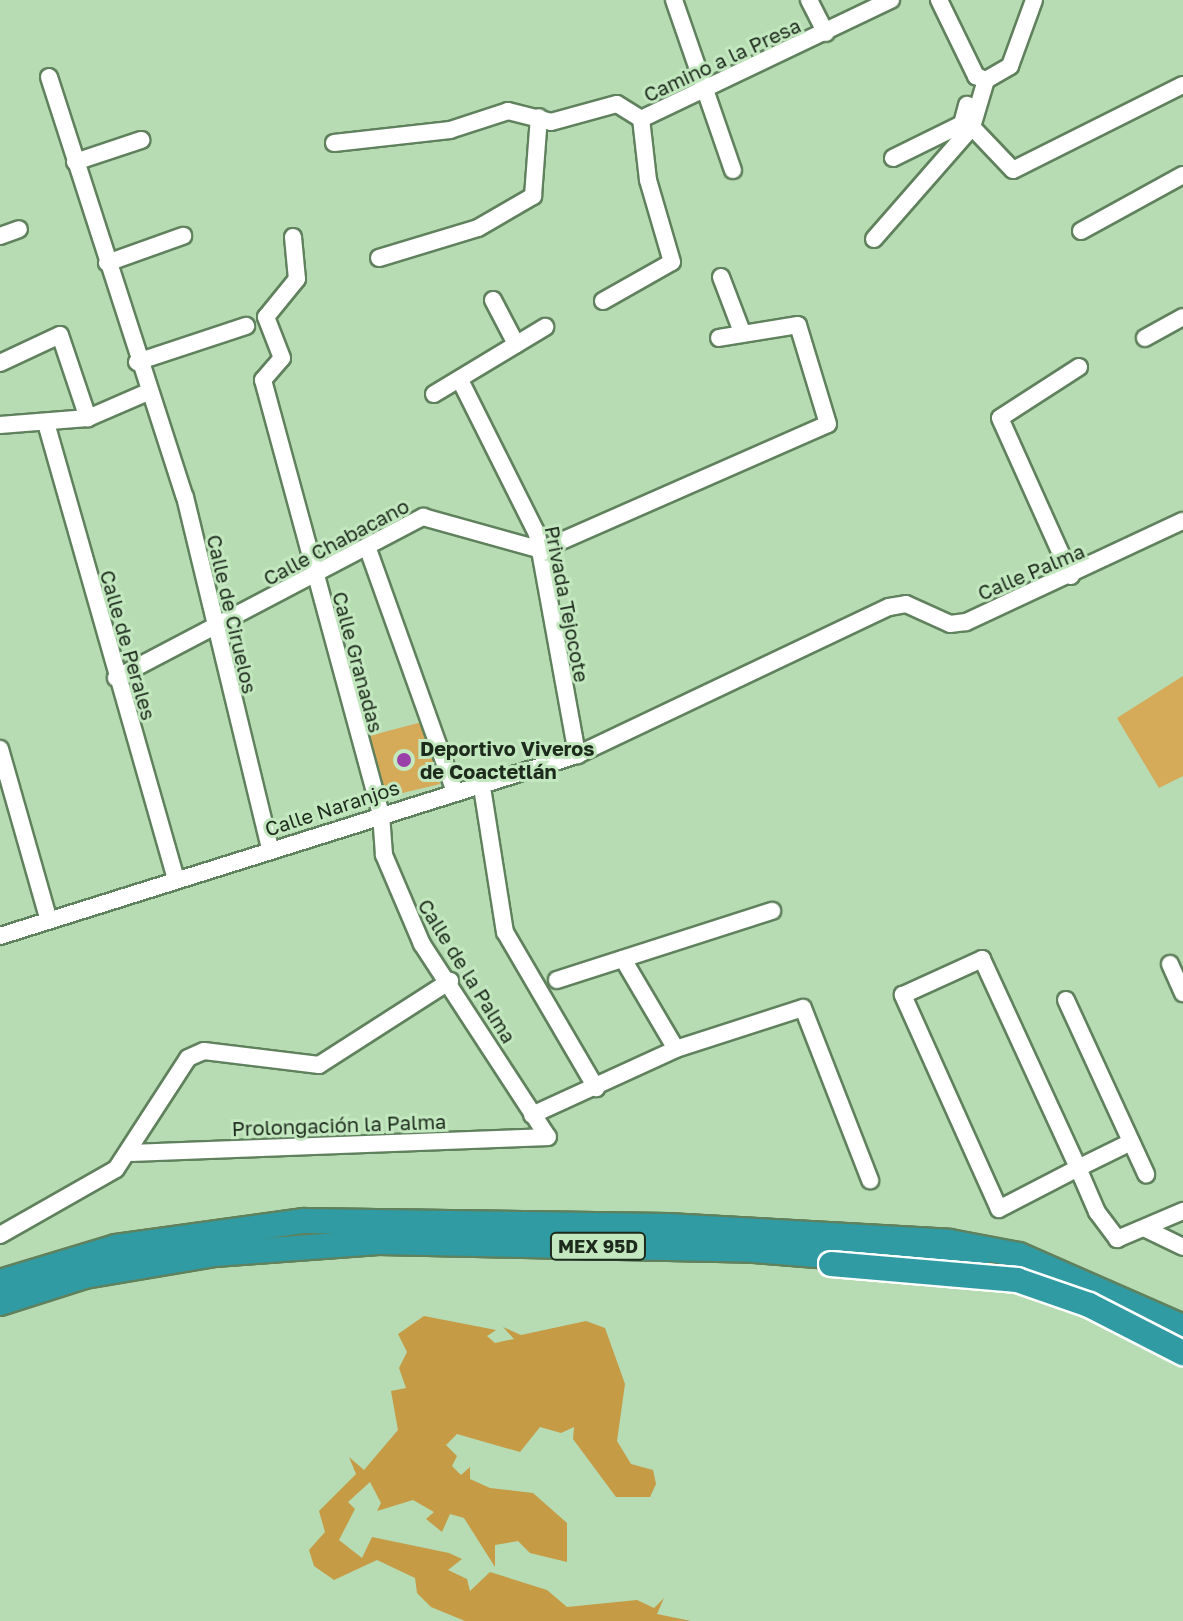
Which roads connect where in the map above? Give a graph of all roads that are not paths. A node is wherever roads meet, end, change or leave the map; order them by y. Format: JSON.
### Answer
{"nodes":[{"id":1,"x":674,"y":0,"type":"edge"},
{"id":2,"x":809,"y":0,"type":"edge"},
{"id":3,"x":891,"y":0,"type":"edge"},
{"id":4,"x":939,"y":0,"type":"edge"},
{"id":5,"x":1034,"y":0,"type":"edge"},
{"id":6,"x":826,"y":33,"type":"junction"},
{"id":7,"x":49,"y":77,"type":"dead end"},
{"id":8,"x":981,"y":78,"type":"junction"},
{"id":9,"x":1183,"y":85,"type":"edge"},
{"id":10,"x":703,"y":94,"type":"junction"},
{"id":11,"x":539,"y":117,"type":"junction"},
{"id":12,"x":641,"y":119,"type":"junction"},
{"id":13,"x":972,"y":127,"type":"junction"},
{"id":14,"x":141,"y":140,"type":"dead end"},
{"id":15,"x":334,"y":143,"type":"dead end"},
{"id":16,"x":893,"y":158,"type":"dead end"},
{"id":17,"x":75,"y":162,"type":"junction"},
{"id":18,"x":733,"y":170,"type":"dead end"},
{"id":19,"x":1183,"y":175,"type":"edge"},
{"id":20,"x":19,"y":229,"type":"dead end"},
{"id":21,"x":1081,"y":231,"type":"dead end"},
{"id":22,"x":0,"y":236,"type":"edge"},
{"id":23,"x":183,"y":236,"type":"dead end"},
{"id":24,"x":293,"y":237,"type":"dead end"},
{"id":25,"x":874,"y":239,"type":"dead end"},
{"id":26,"x":379,"y":258,"type":"dead end"},
{"id":27,"x":107,"y":263,"type":"junction"},
{"id":28,"x":721,"y":277,"type":"dead end"},
{"id":29,"x":493,"y":300,"type":"dead end"},
{"id":30,"x":603,"y":301,"type":"dead end"},
{"id":31,"x":1183,"y":317,"type":"edge"},
{"id":32,"x":246,"y":326,"type":"dead end"},
{"id":33,"x":545,"y":327,"type":"dead end"},
{"id":34,"x":742,"y":332,"type":"junction"},
{"id":35,"x":719,"y":338,"type":"dead end"},
{"id":36,"x":1145,"y":338,"type":"dead end"},
{"id":37,"x":516,"y":344,"type":"junction"},
{"id":38,"x":137,"y":362,"type":"junction"},
{"id":39,"x":0,"y":363,"type":"edge"},
{"id":40,"x":1079,"y":367,"type":"dead end"},
{"id":41,"x":460,"y":380,"type":"junction"},
{"id":42,"x":148,"y":392,"type":"junction"},
{"id":43,"x":434,"y":394,"type":"dead end"},
{"id":44,"x":88,"y":418,"type":"junction"},
{"id":45,"x":46,"y":423,"type":"junction"},
{"id":46,"x":0,"y":425,"type":"edge"},
{"id":47,"x":1183,"y":521,"type":"edge"},
{"id":48,"x":368,"y":549,"type":"junction"},
{"id":49,"x":541,"y":550,"type":"junction"},
{"id":50,"x":1071,"y":576,"type":"junction"},
{"id":51,"x":315,"y":577,"type":"junction"},
{"id":52,"x":889,"y":607,"type":"joint"},
{"id":53,"x":213,"y":628,"type":"junction"},
{"id":54,"x":116,"y":678,"type":"junction"},
{"id":55,"x":0,"y":749,"type":"edge"},
{"id":56,"x":577,"y":755,"type":"junction"},
{"id":57,"x":481,"y":781,"type":"junction"},
{"id":58,"x":454,"y":789,"type":"junction"},
{"id":59,"x":381,"y":814,"type":"junction"},
{"id":60,"x":270,"y":848,"type":"junction"},
{"id":61,"x":175,"y":876,"type":"junction"},
{"id":62,"x":772,"y":911,"type":"dead end"},
{"id":63,"x":48,"y":917,"type":"junction"},
{"id":64,"x":0,"y":936,"type":"edge"},
{"id":65,"x":623,"y":959,"type":"junction"},
{"id":66,"x":1170,"y":964,"type":"dead end"},
{"id":67,"x":557,"y":980,"type":"dead end"},
{"id":68,"x":450,"y":981,"type":"junction"},
{"id":69,"x":1183,"y":993,"type":"edge"},
{"id":70,"x":1066,"y":1000,"type":"dead end"},
{"id":71,"x":676,"y":1049,"type":"junction"},
{"id":72,"x":596,"y":1088,"type":"junction"},
{"id":73,"x":532,"y":1115,"type":"junction"},
{"id":74,"x":548,"y":1137,"type":"joint"},
{"id":75,"x":1131,"y":1142,"type":"junction"},
{"id":76,"x":132,"y":1153,"type":"junction"},
{"id":77,"x":1078,"y":1168,"type":"junction"},
{"id":78,"x":1146,"y":1174,"type":"dead end"},
{"id":79,"x":870,"y":1180,"type":"dead end"},
{"id":80,"x":1183,"y":1211,"type":"edge"},
{"id":81,"x":1146,"y":1229,"type":"junction"},
{"id":82,"x":0,"y":1235,"type":"edge"},
{"id":83,"x":1183,"y":1247,"type":"edge"},
{"id":84,"x":0,"y":1283,"type":"edge"},
{"id":85,"x":0,"y":1304,"type":"edge"},
{"id":86,"x":1183,"y":1328,"type":"edge"},
{"id":87,"x":1183,"y":1353,"type":"edge"}],
"edges":[{"from":1,"to":10,"type":"street"},
{"from":2,"to":6,"type":"street"},
{"from":3,"to":6,"type":"street","name":"Camino a la Presa"},
{"from":4,"to":8,"type":"street"},
{"from":5,"to":8,"type":"street"},
{"from":6,"to":10,"type":"street","name":"Camino a la Presa"},
{"from":7,"to":17,"type":"street","name":"Calle de Ciruelos"},
{"from":8,"to":13,"type":"street"},
{"from":8,"to":16,"type":"street"},
{"from":9,"to":13,"type":"street"},
{"from":10,"to":12,"type":"street","name":"Camino a la Presa"},
{"from":10,"to":18,"type":"street"},
{"from":11,"to":12,"type":"street","name":"Camino a la Presa"},
{"from":11,"to":15,"type":"street","name":"Camino a la Presa"},
{"from":11,"to":26,"type":"street"},
{"from":12,"to":30,"type":"street"},
{"from":13,"to":25,"type":"street"},
{"from":14,"to":17,"type":"street"},
{"from":17,"to":27,"type":"street","name":"Calle de Ciruelos"},
{"from":19,"to":21,"type":"street"},
{"from":20,"to":22,"type":"street"},
{"from":23,"to":27,"type":"street"},
{"from":24,"to":51,"type":"street","name":"Calle Granadas"},
{"from":27,"to":38,"type":"street","name":"Calle de Ciruelos"},
{"from":28,"to":34,"type":"street"},
{"from":29,"to":37,"type":"street"},
{"from":31,"to":36,"type":"street"},
{"from":32,"to":38,"type":"street"},
{"from":33,"to":37,"type":"street"},
{"from":34,"to":35,"type":"street"},
{"from":34,"to":49,"type":"street"},
{"from":37,"to":41,"type":"street"},
{"from":38,"to":42,"type":"street","name":"Calle de Ciruelos"},
{"from":39,"to":44,"type":"street"},
{"from":40,"to":50,"type":"street"},
{"from":41,"to":43,"type":"street"},
{"from":41,"to":49,"type":"street","name":"Privada Tejocote"},
{"from":42,"to":44,"type":"street"},
{"from":42,"to":53,"type":"street","name":"Calle de Ciruelos"},
{"from":44,"to":45,"type":"street"},
{"from":45,"to":46,"type":"street"},
{"from":45,"to":54,"type":"street","name":"Calle de Perales"},
{"from":47,"to":50,"type":"street","name":"Calle Palma"},
{"from":48,"to":49,"type":"street","name":"Calle Chabacano"},
{"from":48,"to":51,"type":"street","name":"Calle Chabacano"},
{"from":48,"to":58,"type":"street"},
{"from":49,"to":56,"type":"street","name":"Privada Tejocote"},
{"from":50,"to":52,"type":"street","name":"Calle Palma"},
{"from":51,"to":53,"type":"street","name":"Calle Chabacano"},
{"from":51,"to":59,"type":"street","name":"Calle Granadas"},
{"from":52,"to":56,"type":"street","name":"Calle Naranjos"},
{"from":53,"to":54,"type":"street","name":"Calle Chabacano"},
{"from":53,"to":60,"type":"street","name":"Calle de Ciruelos"},
{"from":54,"to":61,"type":"street","name":"Calle de Perales"},
{"from":55,"to":63,"type":"street"},
{"from":56,"to":57,"type":"street","name":"Calle Naranjos"},
{"from":57,"to":58,"type":"street","name":"Calle Naranjos"},
{"from":57,"to":72,"type":"street"},
{"from":58,"to":59,"type":"street","name":"Calle Naranjos"},
{"from":59,"to":60,"type":"street","name":"Calle Naranjos"},
{"from":59,"to":68,"type":"street","name":"Calle de la Palma"},
{"from":60,"to":61,"type":"street","name":"Calle Naranjos"},
{"from":61,"to":63,"type":"street","name":"Calle Naranjos"},
{"from":62,"to":65,"type":"street"},
{"from":63,"to":64,"type":"street","name":"Calle Naranjos"},
{"from":65,"to":67,"type":"street"},
{"from":65,"to":71,"type":"street"},
{"from":66,"to":69,"type":"street"},
{"from":68,"to":73,"type":"street","name":"Calle de la Palma"},
{"from":68,"to":76,"type":"street"},
{"from":70,"to":75,"type":"street"},
{"from":71,"to":72,"type":"street"},
{"from":71,"to":79,"type":"street"},
{"from":72,"to":73,"type":"street"},
{"from":73,"to":74,"type":"street","name":"Calle de la Palma"},
{"from":74,"to":76,"type":"street","name":"Prolongación la Palma"},
{"from":75,"to":77,"type":"street"},
{"from":75,"to":78,"type":"street"},
{"from":76,"to":82,"type":"street"},
{"from":77,"to":77,"type":"street"},
{"from":77,"to":81,"type":"street"},
{"from":80,"to":81,"type":"street"},
{"from":81,"to":83,"type":"street"},
{"from":84,"to":86,"type":"highway","number":"MEX 95D"},
{"from":85,"to":87,"type":"highway","bridge":true}]}
